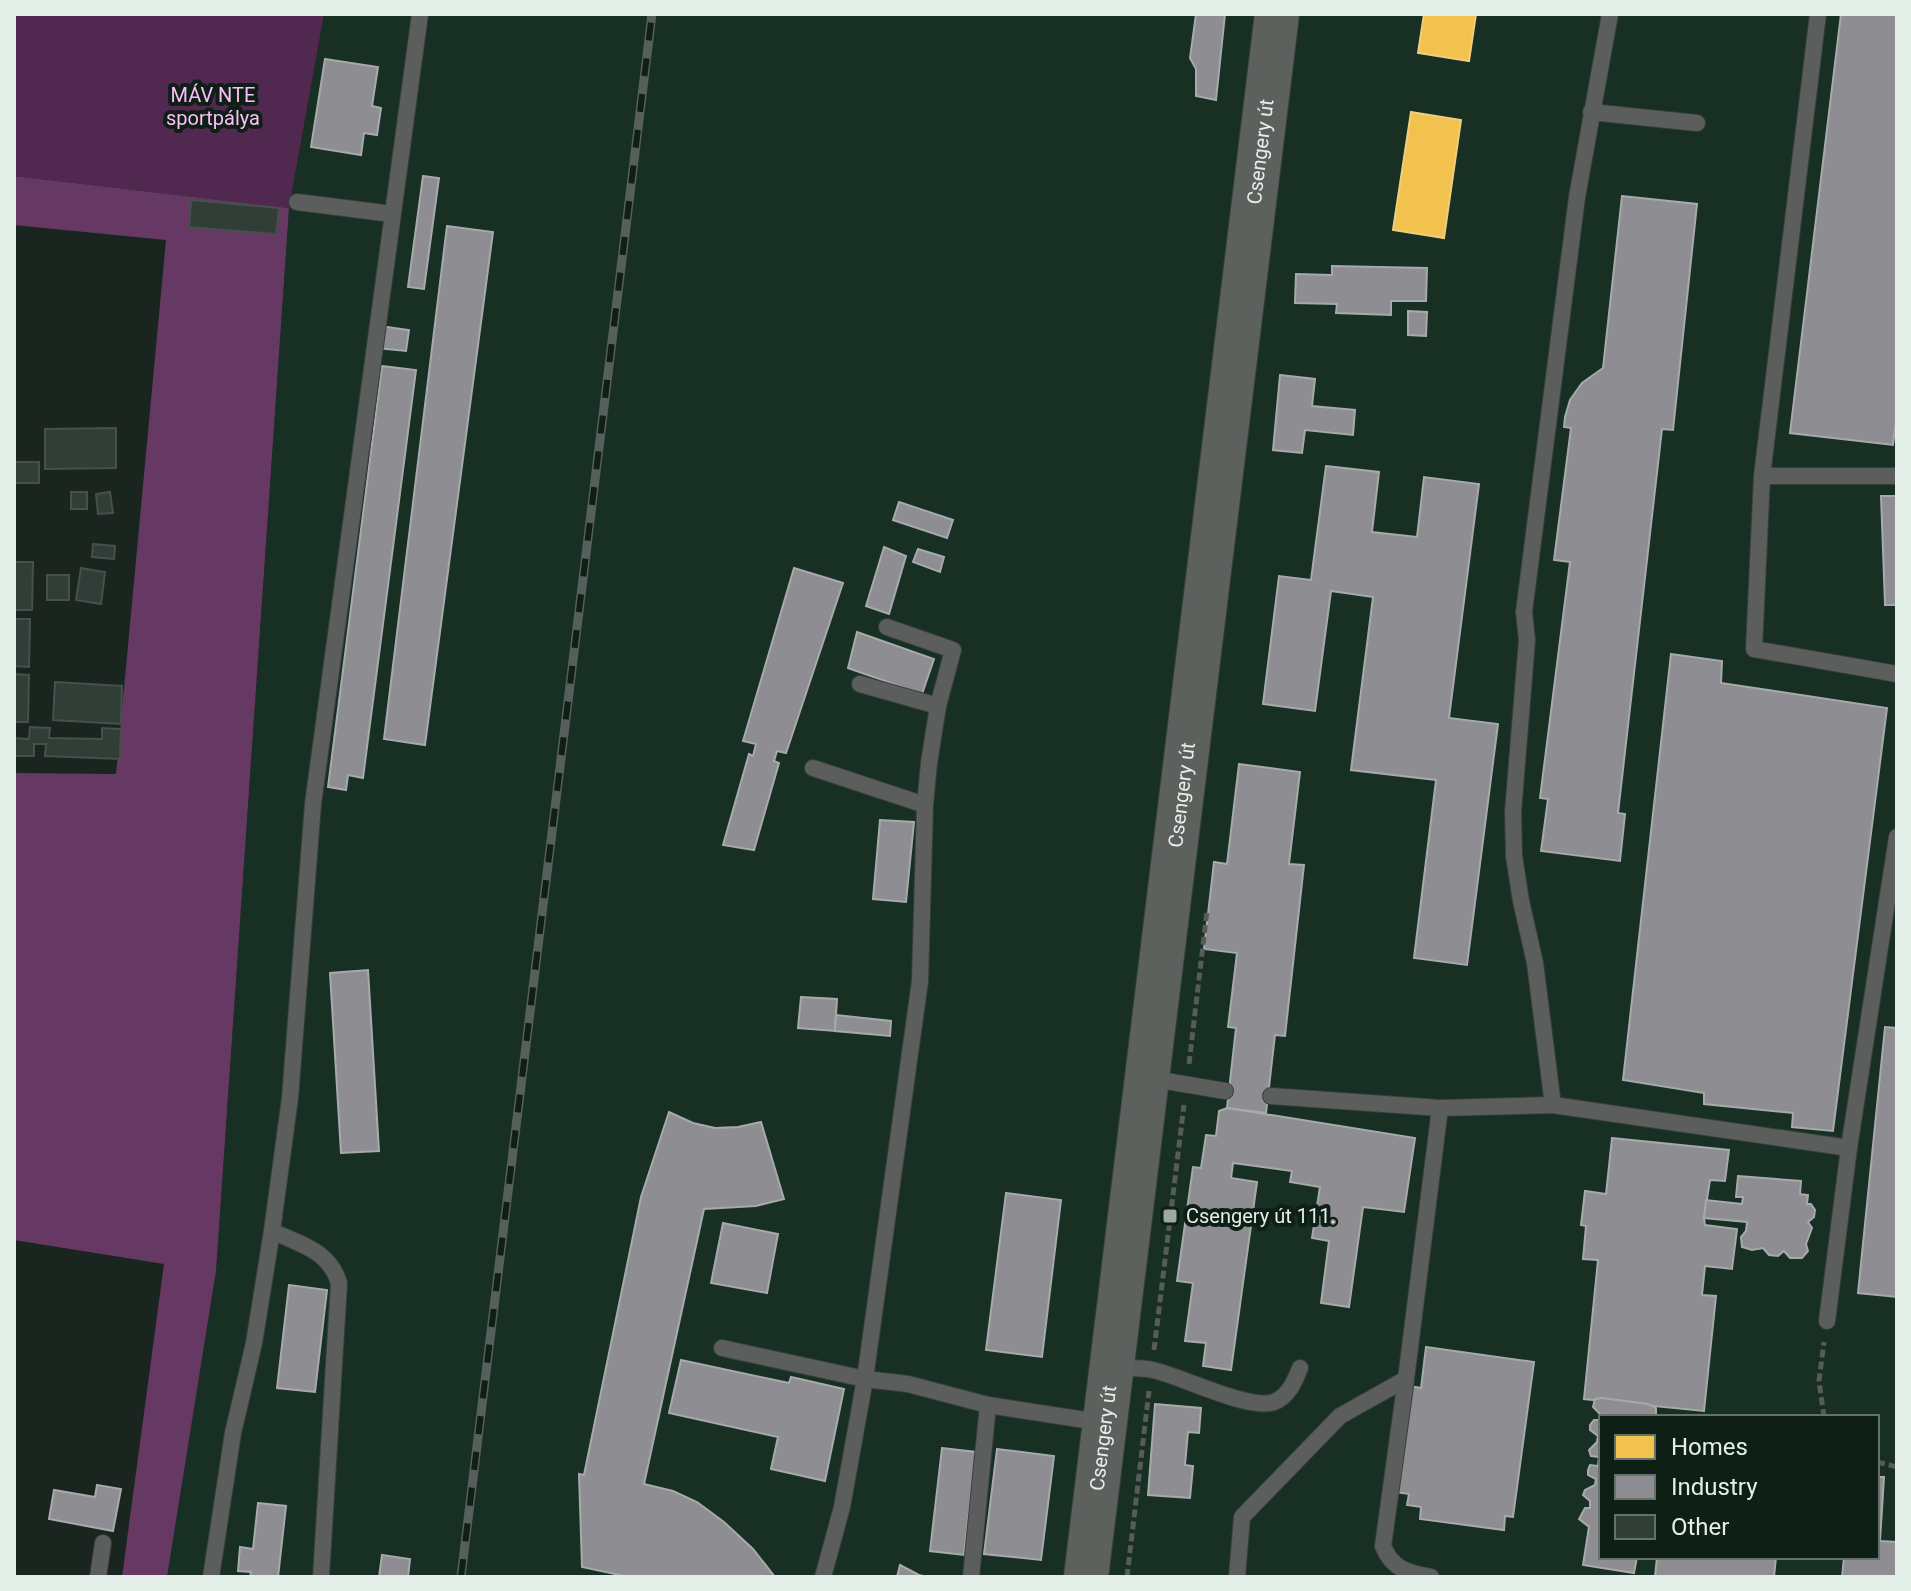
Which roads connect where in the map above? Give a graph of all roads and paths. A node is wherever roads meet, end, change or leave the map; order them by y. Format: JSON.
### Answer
{"nodes":[{"id":1,"x":420,"y":14,"type":"edge"},
{"id":2,"x":1277,"y":14,"type":"edge"},
{"id":3,"x":1610,"y":14,"type":"edge"},
{"id":4,"x":1818,"y":14,"type":"edge"},
{"id":5,"x":1591,"y":112,"type":"junction"},
{"id":6,"x":1697,"y":123,"type":"dead end"},
{"id":7,"x":297,"y":202,"type":"dead end"},
{"id":8,"x":392,"y":214,"type":"junction"},
{"id":9,"x":1762,"y":476,"type":"junction"},
{"id":10,"x":1897,"y":476,"type":"edge"},
{"id":11,"x":887,"y":627,"type":"dead end"},
{"id":12,"x":1897,"y":674,"type":"edge"},
{"id":13,"x":860,"y":684,"type":"dead end"},
{"id":14,"x":938,"y":706,"type":"junction"},
{"id":15,"x":813,"y":768,"type":"dead end"},
{"id":16,"x":925,"y":805,"type":"junction"},
{"id":17,"x":1897,"y":837,"type":"edge"},
{"id":18,"x":1147,"y":1078,"type":"junction"},
{"id":19,"x":1225,"y":1091,"type":"dead end"},
{"id":20,"x":1271,"y":1096,"type":"dead end"},
{"id":21,"x":1553,"y":1105,"type":"junction"},
{"id":22,"x":1440,"y":1108,"type":"junction"},
{"id":23,"x":1849,"y":1148,"type":"junction"},
{"id":24,"x":272,"y":1231,"type":"junction"},
{"id":25,"x":1827,"y":1321,"type":"joint"},
{"id":26,"x":722,"y":1348,"type":"dead end"},
{"id":27,"x":1113,"y":1367,"type":"junction"},
{"id":28,"x":1300,"y":1368,"type":"dead end"},
{"id":29,"x":865,"y":1379,"type":"junction"},
{"id":30,"x":1406,"y":1379,"type":"junction"},
{"id":31,"x":988,"y":1405,"type":"junction"},
{"id":32,"x":1824,"y":1415,"type":"edge"},
{"id":33,"x":1105,"y":1423,"type":"junction"},
{"id":34,"x":103,"y":1543,"type":"dead end"},
{"id":35,"x":98,"y":1577,"type":"edge"},
{"id":36,"x":211,"y":1577,"type":"edge"},
{"id":37,"x":321,"y":1577,"type":"edge"},
{"id":38,"x":823,"y":1577,"type":"edge"},
{"id":39,"x":971,"y":1577,"type":"edge"},
{"id":40,"x":1086,"y":1577,"type":"edge"},
{"id":41,"x":1237,"y":1577,"type":"edge"},
{"id":42,"x":1431,"y":1577,"type":"edge"}],
"edges":[{"from":1,"to":8,"type":"lane"},
{"from":2,"to":18,"type":"main road","name":"Csengery út"},
{"from":3,"to":5,"type":"lane"},
{"from":4,"to":9,"type":"lane"},
{"from":5,"to":6,"type":"lane"},
{"from":5,"to":21,"type":"lane"},
{"from":7,"to":8,"type":"lane"},
{"from":8,"to":24,"type":"lane"},
{"from":9,"to":10,"type":"lane"},
{"from":9,"to":12,"type":"lane"},
{"from":11,"to":14,"type":"lane"},
{"from":13,"to":14,"type":"lane"},
{"from":14,"to":16,"type":"lane"},
{"from":15,"to":16,"type":"lane"},
{"from":16,"to":29,"type":"lane"},
{"from":17,"to":23,"type":"lane"},
{"from":18,"to":19,"type":"lane"},
{"from":18,"to":27,"type":"main road","name":"Csengery út"},
{"from":20,"to":22,"type":"lane"},
{"from":21,"to":22,"type":"lane"},
{"from":21,"to":23,"type":"lane"},
{"from":22,"to":30,"type":"lane"},
{"from":23,"to":25,"type":"lane"},
{"from":24,"to":36,"type":"lane"},
{"from":24,"to":37,"type":"lane"},
{"from":25,"to":32,"type":"path"},
{"from":26,"to":29,"type":"lane"},
{"from":27,"to":28,"type":"lane"},
{"from":27,"to":33,"type":"main road","name":"Csengery út"},
{"from":29,"to":31,"type":"lane"},
{"from":29,"to":38,"type":"lane"},
{"from":30,"to":41,"type":"lane"},
{"from":30,"to":42,"type":"lane"},
{"from":31,"to":33,"type":"lane"},
{"from":31,"to":39,"type":"lane"},
{"from":33,"to":40,"type":"main road","name":"Csengery út"},
{"from":34,"to":35,"type":"lane"}]}
